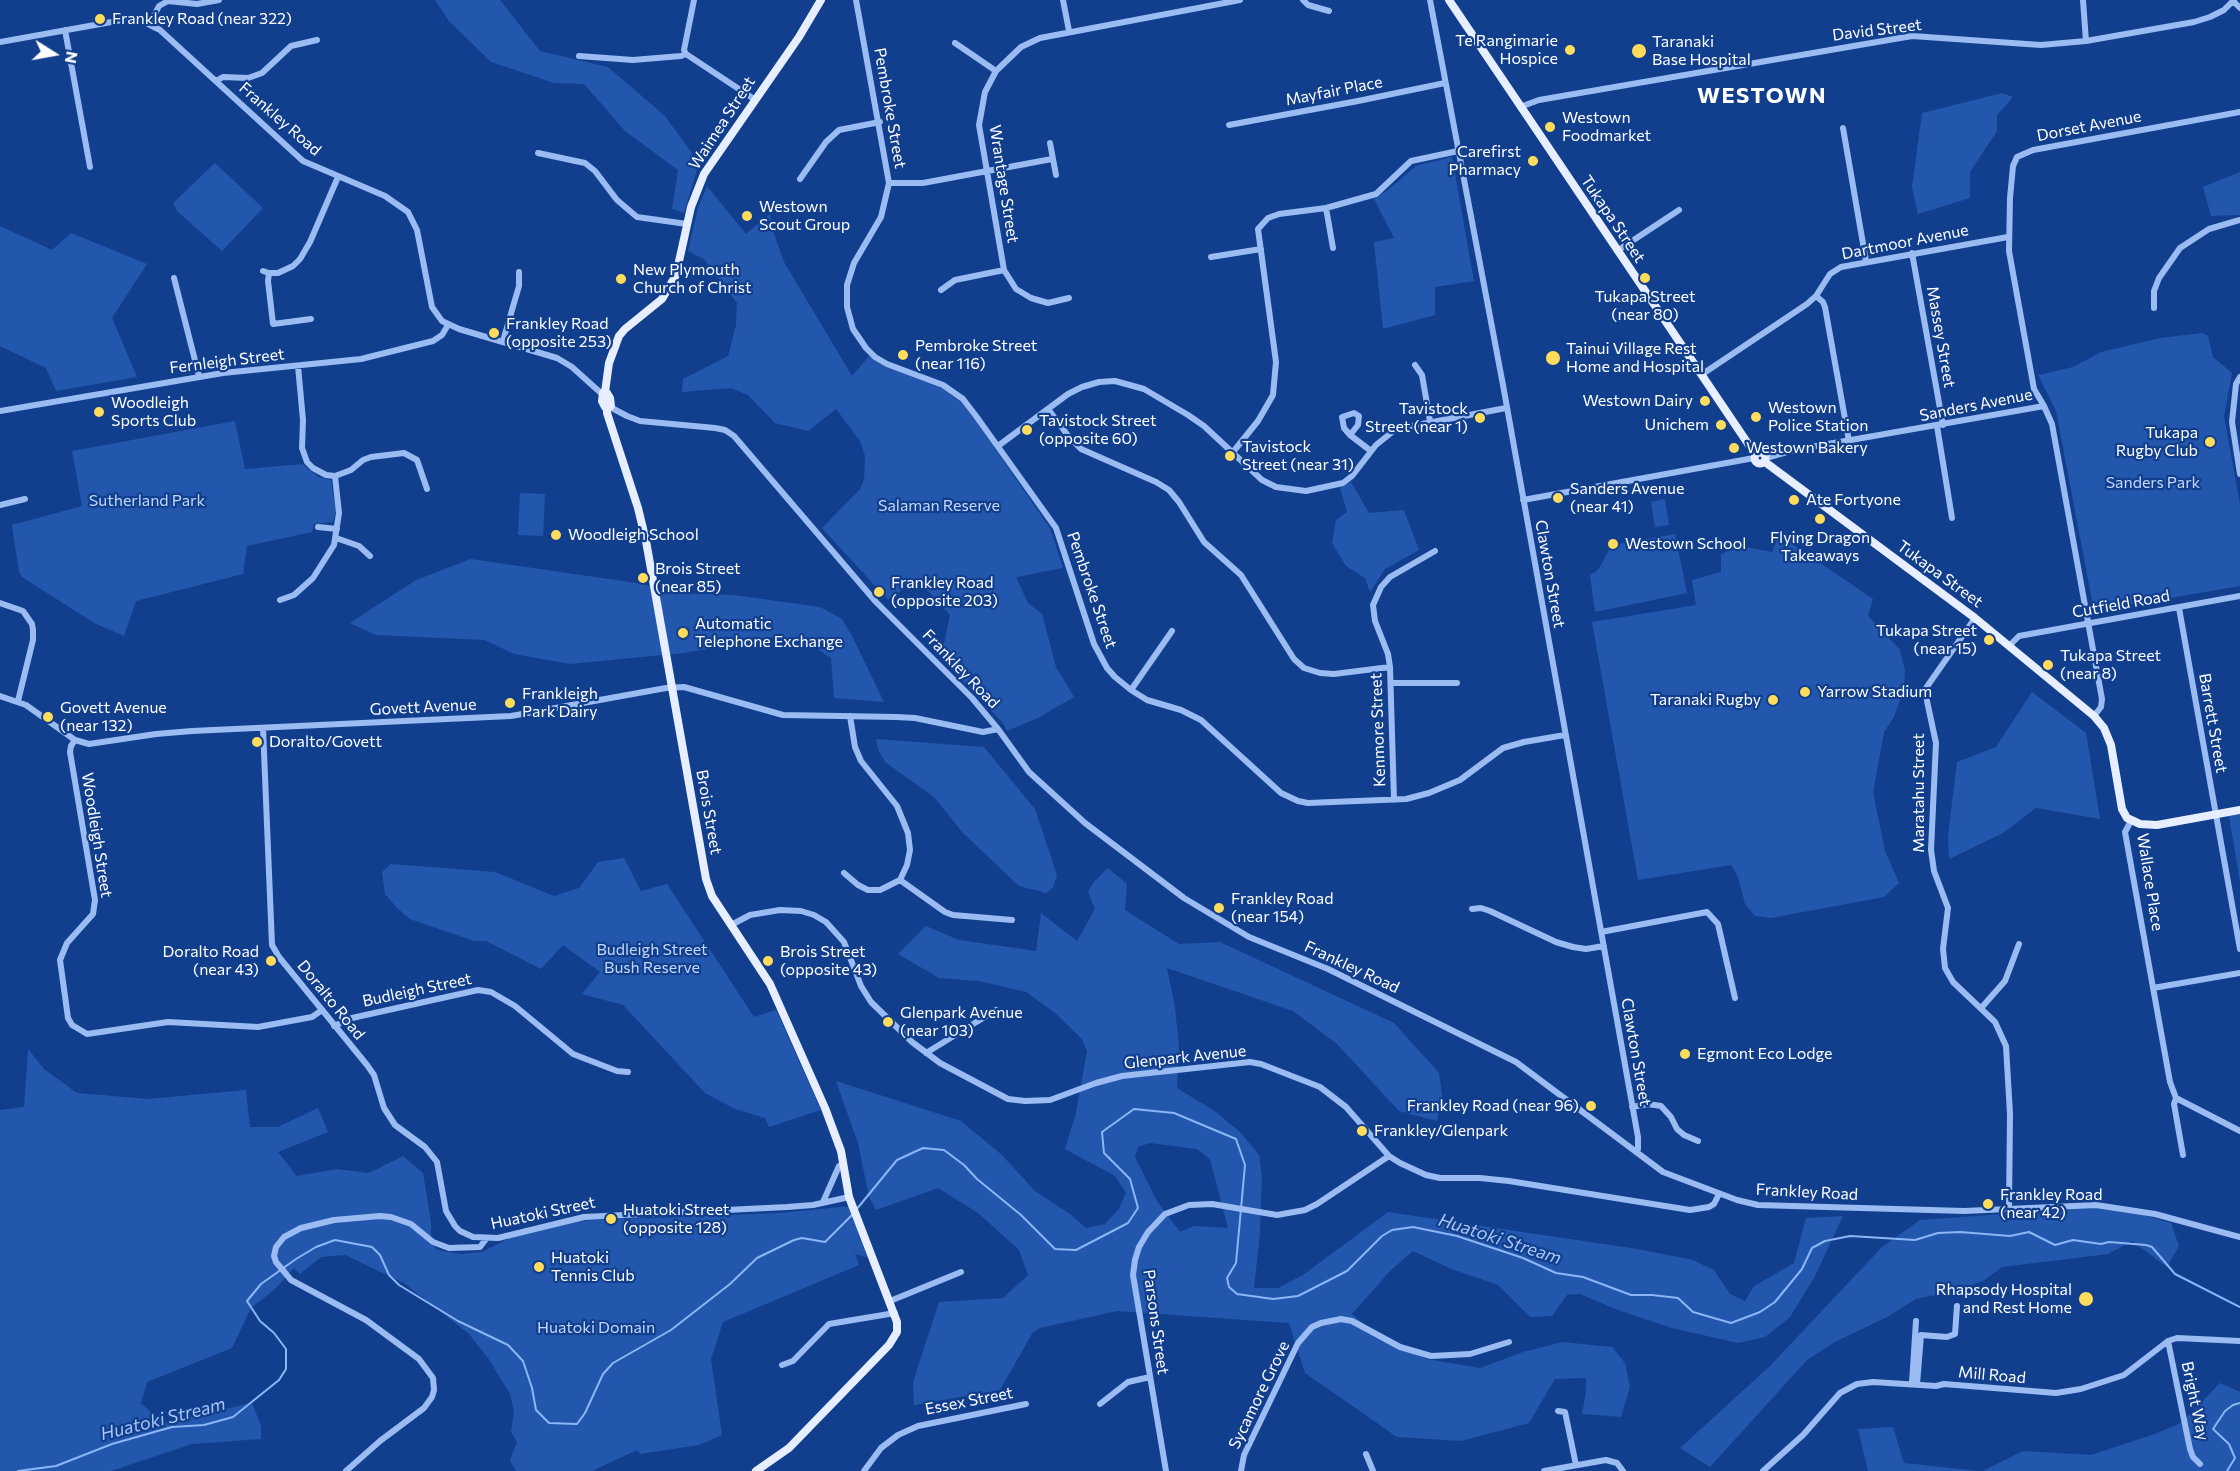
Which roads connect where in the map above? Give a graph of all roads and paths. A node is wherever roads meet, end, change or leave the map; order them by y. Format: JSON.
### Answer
{"nodes":[{"id":1,"x":219,"y":0,"type":"edge"},
{"id":2,"x":694,"y":0,"type":"edge"},
{"id":3,"x":820,"y":0,"type":"edge"},
{"id":4,"x":856,"y":0,"type":"edge"},
{"id":5,"x":1063,"y":0,"type":"edge"},
{"id":6,"x":1240,"y":0,"type":"edge"},
{"id":7,"x":1303,"y":0,"type":"edge"},
{"id":8,"x":1430,"y":0,"type":"edge"},
{"id":9,"x":1449,"y":0,"type":"edge"},
{"id":10,"x":2083,"y":0,"type":"edge"},
{"id":11,"x":2233,"y":1,"type":"edge"},
{"id":12,"x":2240,"y":8,"type":"edge"},
{"id":13,"x":1329,"y":11,"type":"dead end"},
{"id":14,"x":150,"y":24,"type":"junction"},
{"id":15,"x":65,"y":30,"type":"junction"},
{"id":16,"x":1069,"y":31,"type":"junction"},
{"id":17,"x":317,"y":40,"type":"dead end"},
{"id":18,"x":2086,"y":41,"type":"junction"},
{"id":19,"x":0,"y":42,"type":"edge"},
{"id":20,"x":955,"y":43,"type":"dead end"},
{"id":21,"x":686,"y":54,"type":"junction"},
{"id":22,"x":579,"y":56,"type":"dead end"},
{"id":23,"x":996,"y":71,"type":"junction"},
{"id":24,"x":216,"y":81,"type":"junction"},
{"id":25,"x":1445,"y":83,"type":"junction"},
{"id":26,"x":754,"y":99,"type":"junction"},
{"id":27,"x":1520,"y":107,"type":"junction"},
{"id":28,"x":2240,"y":112,"type":"edge"},
{"id":29,"x":879,"y":122,"type":"junction"},
{"id":30,"x":1228,"y":125,"type":"dead end"},
{"id":31,"x":1843,"y":128,"type":"dead end"},
{"id":32,"x":1050,"y":142,"type":"dead end"},
{"id":33,"x":1458,"y":151,"type":"junction"},
{"id":34,"x":538,"y":153,"type":"dead end"},
{"id":35,"x":1052,"y":159,"type":"junction"},
{"id":36,"x":90,"y":167,"type":"dead end"},
{"id":37,"x":986,"y":171,"type":"junction"},
{"id":38,"x":1056,"y":175,"type":"dead end"},
{"id":39,"x":338,"y":177,"type":"junction"},
{"id":40,"x":800,"y":179,"type":"dead end"},
{"id":41,"x":889,"y":183,"type":"junction"},
{"id":42,"x":1326,"y":208,"type":"junction"},
{"id":43,"x":1679,"y":210,"type":"dead end"},
{"id":44,"x":2240,"y":220,"type":"edge"},
{"id":45,"x":687,"y":225,"type":"junction"},
{"id":46,"x":2008,"y":237,"type":"junction"},
{"id":47,"x":1333,"y":248,"type":"dead end"},
{"id":48,"x":1261,"y":249,"type":"junction"},
{"id":49,"x":1617,"y":251,"type":"junction"},
{"id":50,"x":1912,"y":253,"type":"junction"},
{"id":51,"x":1211,"y":257,"type":"dead end"},
{"id":52,"x":1866,"y":261,"type":"junction"},
{"id":53,"x":1004,"y":270,"type":"junction"},
{"id":54,"x":519,"y":272,"type":"dead end"},
{"id":55,"x":174,"y":278,"type":"dead end"},
{"id":56,"x":941,"y":290,"type":"dead end"},
{"id":57,"x":1816,"y":296,"type":"junction"},
{"id":58,"x":1069,"y":298,"type":"dead end"},
{"id":59,"x":2154,"y":308,"type":"dead end"},
{"id":60,"x":311,"y":319,"type":"dead end"},
{"id":61,"x":448,"y":325,"type":"junction"},
{"id":62,"x":503,"y":341,"type":"junction"},
{"id":63,"x":1415,"y":365,"type":"dead end"},
{"id":64,"x":298,"y":366,"type":"junction"},
{"id":65,"x":1701,"y":375,"type":"junction"},
{"id":66,"x":199,"y":376,"type":"junction"},
{"id":67,"x":2240,"y":376,"type":"edge"},
{"id":68,"x":603,"y":393,"type":"junction"},
{"id":69,"x":2044,"y":406,"type":"junction"},
{"id":70,"x":609,"y":407,"type":"junction"},
{"id":71,"x":1506,"y":408,"type":"junction"},
{"id":72,"x":1048,"y":409,"type":"junction"},
{"id":73,"x":0,"y":411,"type":"edge"},
{"id":74,"x":1430,"y":421,"type":"junction"},
{"id":75,"x":1940,"y":426,"type":"junction"},
{"id":76,"x":1350,"y":435,"type":"dead end"},
{"id":77,"x":1849,"y":441,"type":"junction"},
{"id":78,"x":998,"y":446,"type":"junction"},
{"id":79,"x":1371,"y":451,"type":"junction"},
{"id":80,"x":1233,"y":452,"type":"junction"},
{"id":81,"x":1755,"y":456,"type":"junction"},
{"id":82,"x":1765,"y":460,"type":"junction"},
{"id":83,"x":2240,"y":474,"type":"edge"},
{"id":84,"x":335,"y":476,"type":"junction"},
{"id":85,"x":427,"y":489,"type":"dead end"},
{"id":86,"x":25,"y":499,"type":"dead end"},
{"id":87,"x":1523,"y":500,"type":"junction"},
{"id":88,"x":0,"y":506,"type":"edge"},
{"id":89,"x":1953,"y":518,"type":"dead end"},
{"id":90,"x":318,"y":527,"type":"dead end"},
{"id":91,"x":337,"y":529,"type":"junction"},
{"id":92,"x":336,"y":538,"type":"junction"},
{"id":93,"x":1435,"y":551,"type":"dead end"},
{"id":94,"x":370,"y":556,"type":"dead end"},
{"id":95,"x":2240,"y":596,"type":"edge"},
{"id":96,"x":280,"y":600,"type":"dead end"},
{"id":97,"x":0,"y":603,"type":"edge"},
{"id":98,"x":2179,"y":608,"type":"junction"},
{"id":99,"x":1975,"y":618,"type":"junction"},
{"id":100,"x":2088,"y":624,"type":"junction"},
{"id":101,"x":1172,"y":631,"type":"dead end"},
{"id":102,"x":2010,"y":645,"type":"junction"},
{"id":103,"x":1390,"y":667,"type":"junction"},
{"id":104,"x":1391,"y":683,"type":"junction"},
{"id":105,"x":1457,"y":683,"type":"dead end"},
{"id":106,"x":672,"y":688,"type":"junction"},
{"id":107,"x":1131,"y":690,"type":"junction"},
{"id":108,"x":0,"y":696,"type":"edge"},
{"id":109,"x":18,"y":701,"type":"junction"},
{"id":110,"x":850,"y":716,"type":"junction"},
{"id":111,"x":2094,"y":716,"type":"junction"},
{"id":112,"x":263,"y":728,"type":"junction"},
{"id":113,"x":998,"y":729,"type":"junction"},
{"id":114,"x":1566,"y":735,"type":"junction"},
{"id":115,"x":75,"y":740,"type":"junction"},
{"id":116,"x":1394,"y":800,"type":"junction"},
{"id":117,"x":2240,"y":810,"type":"edge"},
{"id":118,"x":2216,"y":814,"type":"junction"},
{"id":119,"x":2131,"y":821,"type":"junction"},
{"id":120,"x":844,"y":873,"type":"dead end"},
{"id":121,"x":900,"y":880,"type":"junction"},
{"id":122,"x":1472,"y":909,"type":"dead end"},
{"id":123,"x":1012,"y":920,"type":"dead end"},
{"id":124,"x":731,"y":924,"type":"junction"},
{"id":125,"x":1601,"y":932,"type":"junction"},
{"id":126,"x":2019,"y":944,"type":"dead end"},
{"id":127,"x":1604,"y":946,"type":"junction"},
{"id":128,"x":2240,"y":949,"type":"edge"},
{"id":129,"x":2240,"y":973,"type":"edge"},
{"id":130,"x":2153,"y":988,"type":"junction"},
{"id":131,"x":1735,"y":998,"type":"dead end"},
{"id":132,"x":1982,"y":1007,"type":"junction"},
{"id":133,"x":322,"y":1010,"type":"junction"},
{"id":134,"x":996,"y":1010,"type":"dead end"},
{"id":135,"x":334,"y":1026,"type":"junction"},
{"id":136,"x":926,"y":1053,"type":"junction"},
{"id":137,"x":628,"y":1072,"type":"dead end"},
{"id":138,"x":2176,"y":1098,"type":"junction"},
{"id":139,"x":1632,"y":1107,"type":"junction"},
{"id":140,"x":2240,"y":1131,"type":"edge"},
{"id":141,"x":1698,"y":1141,"type":"dead end"},
{"id":142,"x":1636,"y":1152,"type":"junction"},
{"id":143,"x":2182,"y":1155,"type":"dead end"},
{"id":144,"x":1389,"y":1156,"type":"junction"},
{"id":145,"x":842,"y":1165,"type":"junction"},
{"id":146,"x":1719,"y":1194,"type":"junction"},
{"id":147,"x":851,"y":1200,"type":"junction"},
{"id":148,"x":823,"y":1202,"type":"junction"},
{"id":149,"x":2009,"y":1209,"type":"junction"},
{"id":150,"x":2240,"y":1237,"type":"edge"},
{"id":151,"x":486,"y":1239,"type":"junction"},
{"id":152,"x":961,"y":1272,"type":"dead end"},
{"id":153,"x":890,"y":1301,"type":"junction"},
{"id":154,"x":1957,"y":1306,"type":"dead end"},
{"id":155,"x":895,"y":1313,"type":"junction"},
{"id":156,"x":1917,"y":1322,"type":"dead end"},
{"id":157,"x":2168,"y":1341,"type":"junction"},
{"id":158,"x":2240,"y":1341,"type":"edge"},
{"id":159,"x":1509,"y":1342,"type":"dead end"},
{"id":160,"x":782,"y":1365,"type":"dead end"},
{"id":161,"x":1149,"y":1377,"type":"junction"},
{"id":162,"x":1915,"y":1383,"type":"junction"},
{"id":163,"x":1026,"y":1404,"type":"dead end"},
{"id":164,"x":1100,"y":1404,"type":"dead end"},
{"id":165,"x":1558,"y":1411,"type":"dead end"},
{"id":166,"x":1366,"y":1454,"type":"dead end"},
{"id":167,"x":2200,"y":1464,"type":"dead end"},
{"id":168,"x":1576,"y":1465,"type":"junction"},
{"id":169,"x":346,"y":1471,"type":"edge"},
{"id":170,"x":756,"y":1471,"type":"edge"},
{"id":171,"x":864,"y":1471,"type":"edge"},
{"id":172,"x":1166,"y":1471,"type":"edge"},
{"id":173,"x":1240,"y":1471,"type":"edge"},
{"id":174,"x":1373,"y":1471,"type":"edge"},
{"id":175,"x":1544,"y":1471,"type":"edge"},
{"id":176,"x":1623,"y":1471,"type":"edge"},
{"id":177,"x":1763,"y":1471,"type":"edge"}],
"edges":[{"from":1,"to":14,"type":"street"},
{"from":2,"to":21,"type":"street"},
{"from":3,"to":26,"type":"main road","name":"Waimea Street"},
{"from":4,"to":29,"type":"street","name":"Pembroke Street"},
{"from":5,"to":16,"type":"street"},
{"from":6,"to":16,"type":"street","name":"Wrantage Street"},
{"from":7,"to":13,"type":"street"},
{"from":8,"to":25,"type":"street","name":"Clawton Street"},
{"from":9,"to":27,"type":"main road","name":"Tukapa Street"},
{"from":10,"to":18,"type":"street"},
{"from":11,"to":12,"type":"street"},
{"from":11,"to":18,"type":"street","name":"David Street"},
{"from":14,"to":15,"type":"street"},
{"from":14,"to":24,"type":"street","name":"Frankley Road"},
{"from":15,"to":19,"type":"street"},
{"from":15,"to":36,"type":"street"},
{"from":16,"to":23,"type":"street","name":"Wrantage Street"},
{"from":17,"to":24,"type":"street"},
{"from":18,"to":27,"type":"street","name":"David Street"},
{"from":20,"to":23,"type":"street"},
{"from":21,"to":22,"type":"street"},
{"from":21,"to":26,"type":"street"},
{"from":23,"to":37,"type":"street","name":"Wrantage Street"},
{"from":24,"to":39,"type":"street","name":"Frankley Road"},
{"from":25,"to":30,"type":"street","name":"Mayfair Place"},
{"from":25,"to":33,"type":"street","name":"Clawton Street"},
{"from":26,"to":45,"type":"main road","name":"Waimea Street"},
{"from":27,"to":49,"type":"main road","name":"Tukapa Street"},
{"from":28,"to":46,"type":"street","name":"Dorset Avenue"},
{"from":29,"to":40,"type":"street"},
{"from":29,"to":41,"type":"street","name":"Pembroke Street"},
{"from":31,"to":52,"type":"street"},
{"from":32,"to":35,"type":"street"},
{"from":33,"to":42,"type":"street"},
{"from":33,"to":71,"type":"street","name":"Clawton Street"},
{"from":34,"to":45,"type":"street"},
{"from":35,"to":37,"type":"street"},
{"from":35,"to":38,"type":"street"},
{"from":37,"to":41,"type":"street"},
{"from":37,"to":53,"type":"street","name":"Wrantage Street"},
{"from":39,"to":60,"type":"street"},
{"from":39,"to":61,"type":"street","name":"Frankley Road"},
{"from":41,"to":78,"type":"street","name":"Pembroke Street"},
{"from":42,"to":47,"type":"street"},
{"from":42,"to":48,"type":"street"},
{"from":43,"to":49,"type":"street"},
{"from":44,"to":59,"type":"street"},
{"from":45,"to":68,"type":"main road","name":"Waimea Street"},
{"from":46,"to":50,"type":"street","name":"Dartmoor Avenue"},
{"from":46,"to":69,"type":"street","name":"Dorset Avenue"},
{"from":48,"to":51,"type":"street"},
{"from":48,"to":80,"type":"street"},
{"from":49,"to":65,"type":"main road","name":"Tukapa Street"},
{"from":50,"to":52,"type":"street","name":"Dartmoor Avenue"},
{"from":50,"to":75,"type":"street","name":"Massey Street"},
{"from":52,"to":57,"type":"street","name":"Dartmoor Avenue"},
{"from":53,"to":56,"type":"street"},
{"from":53,"to":58,"type":"street","name":"Wrantage Street"},
{"from":54,"to":62,"type":"street"},
{"from":55,"to":66,"type":"street"},
{"from":57,"to":65,"type":"street","name":"Dartmoor Avenue"},
{"from":57,"to":77,"type":"street"},
{"from":61,"to":62,"type":"street"},
{"from":61,"to":64,"type":"street","name":"Fernleigh Street"},
{"from":62,"to":68,"type":"street"},
{"from":63,"to":74,"type":"street"},
{"from":64,"to":66,"type":"street","name":"Fernleigh Street"},
{"from":64,"to":84,"type":"street"},
{"from":65,"to":81,"type":"main road","name":"Tukapa Street"},
{"from":66,"to":73,"type":"street","name":"Fernleigh Street"},
{"from":67,"to":83,"type":"street"},
{"from":68,"to":70,"type":"main road","name":"Brois Street"},
{"from":69,"to":75,"type":"street","name":"Sanders Avenue"},
{"from":69,"to":100,"type":"street","name":"Sanders Avenue"},
{"from":70,"to":106,"type":"main road","name":"Brois Street"},
{"from":70,"to":113,"type":"street","name":"Frankley Road"},
{"from":71,"to":74,"type":"street"},
{"from":71,"to":87,"type":"street","name":"Clawton Street"},
{"from":72,"to":78,"type":"street"},
{"from":72,"to":80,"type":"street"},
{"from":72,"to":103,"type":"street"},
{"from":74,"to":79,"type":"street"},
{"from":75,"to":77,"type":"street","name":"Sanders Avenue"},
{"from":75,"to":89,"type":"street","name":"Massey Street"},
{"from":76,"to":79,"type":"street"},
{"from":77,"to":82,"type":"street","name":"Sanders Avenue"},
{"from":78,"to":107,"type":"street","name":"Pembroke Street"},
{"from":79,"to":80,"type":"street"},
{"from":81,"to":82,"type":"main road","name":"Tukapa Street"},
{"from":81,"to":87,"type":"street"},
{"from":82,"to":99,"type":"main road","name":"Tukapa Street"},
{"from":84,"to":85,"type":"street"},
{"from":84,"to":91,"type":"street"},
{"from":86,"to":88,"type":"street"},
{"from":87,"to":114,"type":"street","name":"Clawton Street"},
{"from":90,"to":91,"type":"street"},
{"from":91,"to":92,"type":"street"},
{"from":92,"to":94,"type":"street"},
{"from":92,"to":96,"type":"street"},
{"from":93,"to":103,"type":"street","name":"Kenmore Street"},
{"from":95,"to":98,"type":"street","name":"Cutfield Road"},
{"from":97,"to":109,"type":"street"},
{"from":98,"to":100,"type":"street","name":"Cutfield Road"},
{"from":98,"to":118,"type":"street","name":"Barrett Street"},
{"from":99,"to":102,"type":"main road","name":"Tukapa Street"},
{"from":99,"to":132,"type":"street","name":"Maratahu Street"},
{"from":100,"to":102,"type":"street","name":"Cutfield Road"},
{"from":100,"to":111,"type":"street"},
{"from":101,"to":107,"type":"street"},
{"from":102,"to":111,"type":"main road","name":"Tukapa Street"},
{"from":103,"to":104,"type":"street","name":"Kenmore Street"},
{"from":104,"to":105,"type":"street"},
{"from":104,"to":116,"type":"street","name":"Kenmore Street"},
{"from":106,"to":110,"type":"street","name":"Govett Avenue"},
{"from":106,"to":112,"type":"street","name":"Govett Avenue"},
{"from":106,"to":124,"type":"main road","name":"Brois Street"},
{"from":107,"to":116,"type":"street","name":"Pembroke Street"},
{"from":108,"to":109,"type":"street","name":"Govett Avenue"},
{"from":109,"to":115,"type":"street","name":"Govett Avenue"},
{"from":110,"to":113,"type":"street","name":"Govett Avenue"},
{"from":110,"to":121,"type":"street"},
{"from":111,"to":119,"type":"main road","name":"Wallace Place"},
{"from":112,"to":115,"type":"street","name":"Govett Avenue"},
{"from":112,"to":133,"type":"street","name":"Doralto Road"},
{"from":113,"to":142,"type":"street","name":"Frankley Road"},
{"from":114,"to":116,"type":"street","name":"Pembroke Street"},
{"from":114,"to":125,"type":"street","name":"Clawton Street"},
{"from":115,"to":133,"type":"street","name":"Woodleigh Street"},
{"from":117,"to":118,"type":"main road"},
{"from":118,"to":119,"type":"main road"},
{"from":118,"to":128,"type":"street","name":"Barrett Street"},
{"from":119,"to":130,"type":"street","name":"Wallace Place"},
{"from":120,"to":121,"type":"street"},
{"from":121,"to":123,"type":"street"},
{"from":122,"to":127,"type":"street"},
{"from":124,"to":136,"type":"street","name":"Glenpark Avenue"},
{"from":124,"to":145,"type":"main road","name":"Brois Street"},
{"from":125,"to":127,"type":"street","name":"Clawton Street"},
{"from":125,"to":131,"type":"street"},
{"from":126,"to":132,"type":"street"},
{"from":127,"to":139,"type":"street","name":"Clawton Street"},
{"from":129,"to":130,"type":"street"},
{"from":130,"to":138,"type":"street","name":"Wallace Place"},
{"from":132,"to":149,"type":"street","name":"Maratahu Street"},
{"from":133,"to":135,"type":"street","name":"Doralto Road"},
{"from":134,"to":136,"type":"street"},
{"from":135,"to":137,"type":"street","name":"Budleigh Street"},
{"from":135,"to":151,"type":"street","name":"Doralto Road"},
{"from":136,"to":144,"type":"street","name":"Glenpark Avenue"},
{"from":138,"to":140,"type":"street"},
{"from":138,"to":143,"type":"street","name":"Wallace Place"},
{"from":139,"to":141,"type":"street"},
{"from":139,"to":142,"type":"street","name":"Clawton Street"},
{"from":142,"to":146,"type":"street","name":"Frankley Road"},
{"from":144,"to":146,"type":"street","name":"Glenpark Avenue"},
{"from":144,"to":161,"type":"street","name":"Parsons Street"},
{"from":145,"to":147,"type":"main road","name":"Brois Street"},
{"from":145,"to":148,"type":"street"},
{"from":146,"to":149,"type":"street","name":"Frankley Road"},
{"from":147,"to":148,"type":"street","name":"Huatoki Street"},
{"from":147,"to":153,"type":"main road"},
{"from":148,"to":151,"type":"street","name":"Huatoki Street"},
{"from":149,"to":150,"type":"street","name":"Frankley Road"},
{"from":151,"to":169,"type":"street","name":"Huatoki Street"},
{"from":152,"to":153,"type":"street"},
{"from":153,"to":155,"type":"main road"},
{"from":154,"to":162,"type":"street"},
{"from":155,"to":160,"type":"street"},
{"from":155,"to":170,"type":"main road"},
{"from":156,"to":162,"type":"street"},
{"from":157,"to":158,"type":"street"},
{"from":157,"to":162,"type":"street","name":"Mill Road"},
{"from":157,"to":167,"type":"street","name":"Bright Way"},
{"from":159,"to":173,"type":"street","name":"Sycamore Grove"},
{"from":161,"to":164,"type":"street"},
{"from":161,"to":172,"type":"street","name":"Parsons Street"},
{"from":162,"to":177,"type":"street","name":"Mill Road"},
{"from":163,"to":171,"type":"street","name":"Essex Street"},
{"from":165,"to":168,"type":"street"},
{"from":166,"to":174,"type":"street"},
{"from":168,"to":175,"type":"street"},
{"from":168,"to":176,"type":"street"}]}
